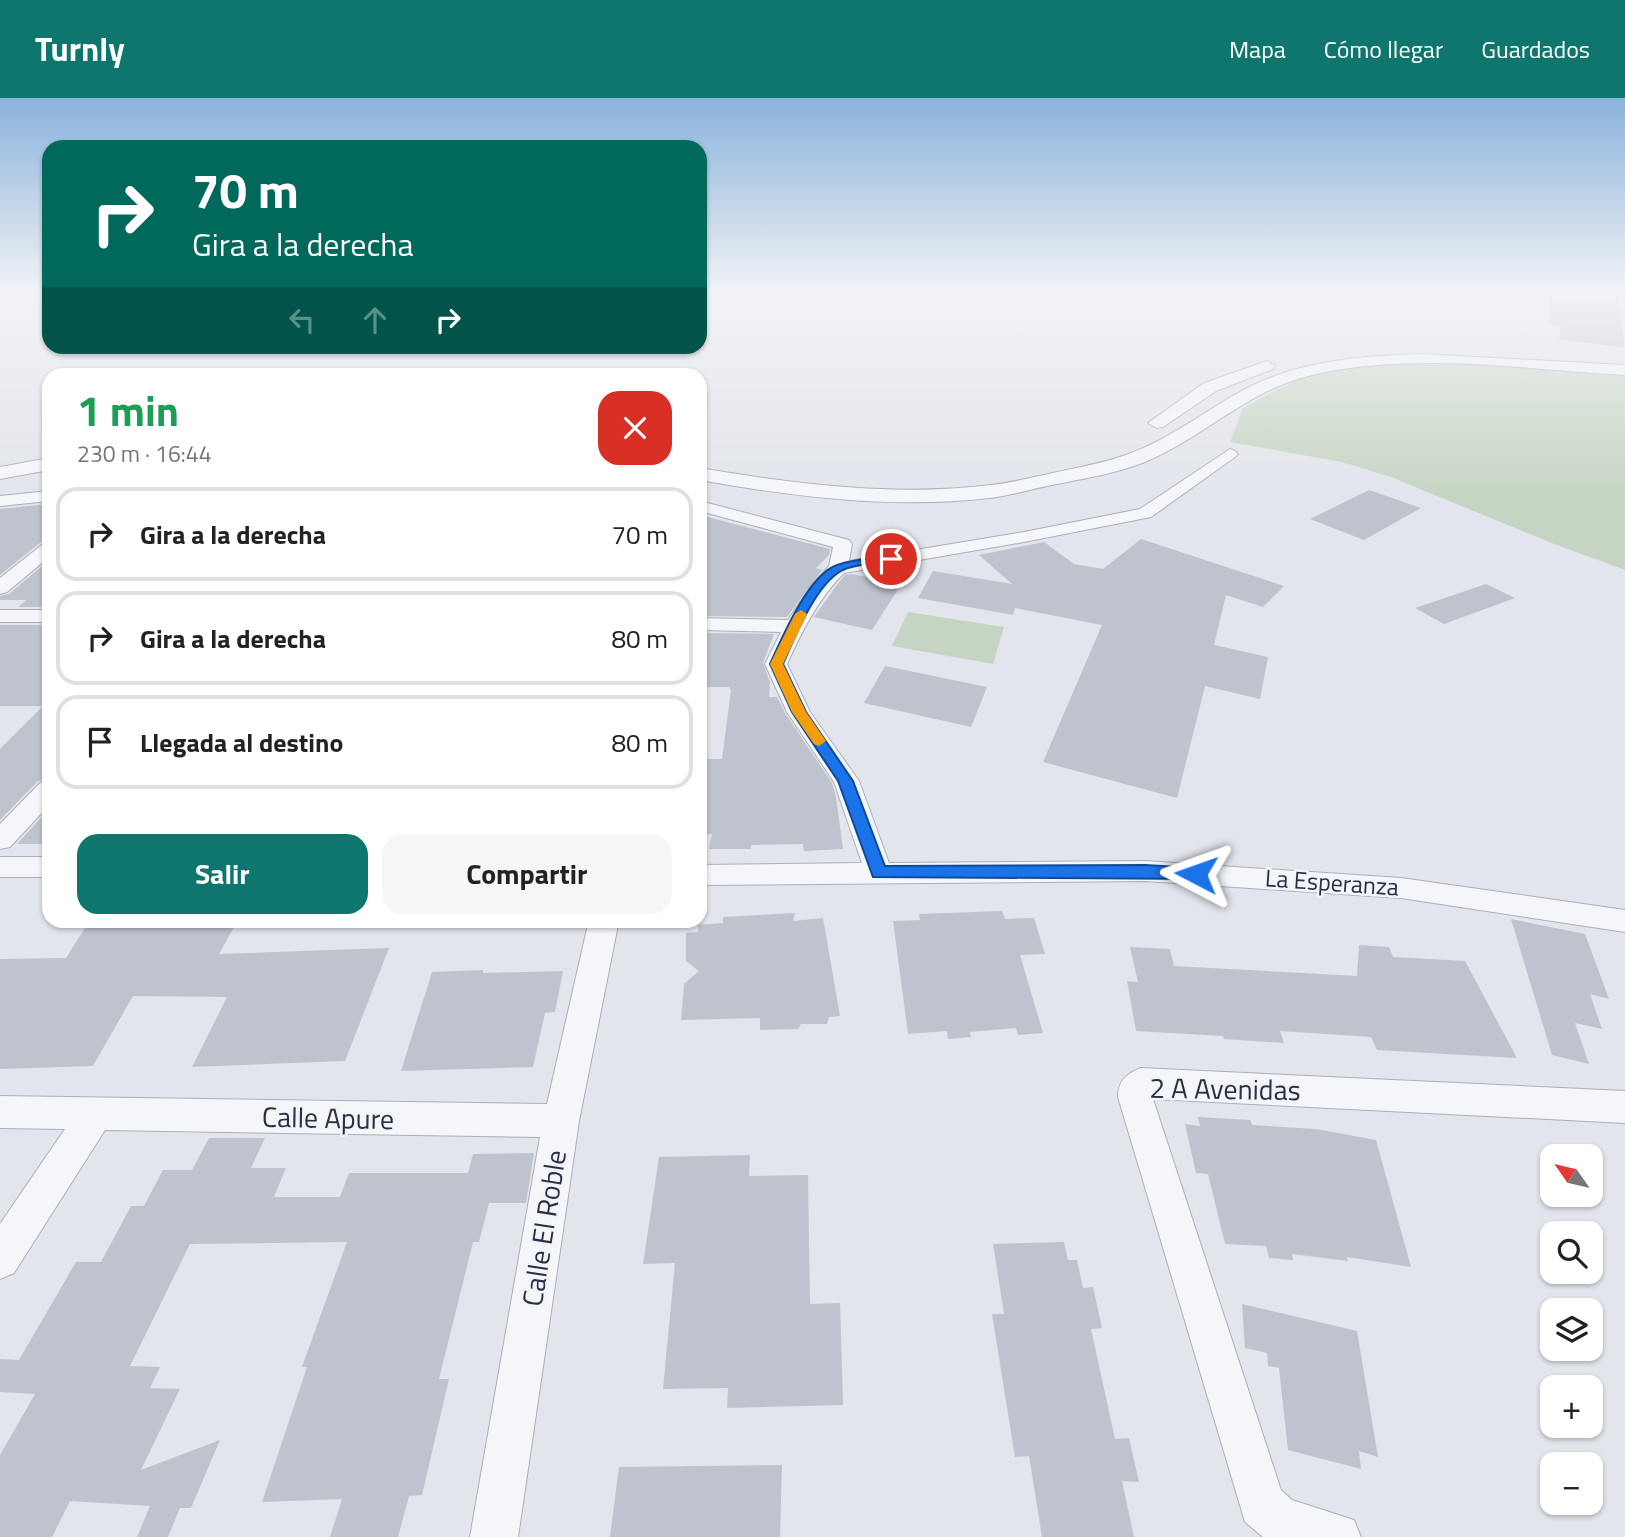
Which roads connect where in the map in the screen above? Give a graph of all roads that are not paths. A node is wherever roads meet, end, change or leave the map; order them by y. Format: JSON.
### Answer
{"nodes":[{"id":1,"x":1291,"y":361,"type":"edge"},
{"id":2,"x":1390,"y":361,"type":"edge"},
{"id":3,"x":1432,"y":361,"type":"edge"},
{"id":4,"x":1625,"y":370,"type":"edge"},
{"id":5,"x":1137,"y":434,"type":"dead end"},
{"id":6,"x":42,"y":451,"type":"edge"},
{"id":7,"x":1230,"y":454,"type":"dead end"},
{"id":8,"x":0,"y":458,"type":"edge"},
{"id":9,"x":42,"y":465,"type":"edge"},
{"id":10,"x":790,"y":470,"type":"dead end"},
{"id":11,"x":0,"y":473,"type":"edge"},
{"id":12,"x":707,"y":475,"type":"edge"},
{"id":13,"x":958,"y":476,"type":"dead end"},
{"id":14,"x":42,"y":497,"type":"edge"},
{"id":15,"x":0,"y":501,"type":"edge"},
{"id":16,"x":707,"y":508,"type":"edge"},
{"id":17,"x":42,"y":554,"type":"edge"},
{"id":18,"x":838,"y":568,"type":"junction"},
{"id":19,"x":0,"y":588,"type":"edge"},
{"id":20,"x":0,"y":616,"type":"edge"},
{"id":21,"x":42,"y":616,"type":"edge"},
{"id":22,"x":707,"y":624,"type":"edge"},
{"id":23,"x":794,"y":626,"type":"junction"},
{"id":24,"x":42,"y":796,"type":"edge"},
{"id":25,"x":0,"y":840,"type":"edge"},
{"id":26,"x":0,"y":867,"type":"edge"},
{"id":27,"x":42,"y":867,"type":"edge"},
{"id":28,"x":879,"y":873,"type":"junction"},
{"id":29,"x":707,"y":875,"type":"edge"},
{"id":30,"x":1625,"y":921,"type":"edge"},
{"id":31,"x":602,"y":928,"type":"edge"},
{"id":32,"x":1625,"y":1107,"type":"edge"},
{"id":33,"x":0,"y":1112,"type":"edge"},
{"id":34,"x":95,"y":1115,"type":"junction"},
{"id":35,"x":561,"y":1121,"type":"junction"},
{"id":36,"x":0,"y":1259,"type":"edge"},
{"id":37,"x":494,"y":1537,"type":"edge"},
{"id":38,"x":1337,"y":1537,"type":"edge"}],
"edges":[{"from":1,"to":5,"type":"street"},
{"from":2,"to":12,"type":"street"},
{"from":3,"to":4,"type":"street"},
{"from":6,"to":8,"type":"street"},
{"from":7,"to":18,"type":"street"},
{"from":9,"to":11,"type":"street"},
{"from":10,"to":13,"type":"street"},
{"from":14,"to":15,"type":"street"},
{"from":16,"to":18,"type":"street"},
{"from":17,"to":19,"type":"street"},
{"from":18,"to":23,"type":"street"},
{"from":20,"to":21,"type":"street"},
{"from":22,"to":23,"type":"street"},
{"from":23,"to":28,"type":"street"},
{"from":24,"to":25,"type":"street"},
{"from":26,"to":27,"type":"street"},
{"from":28,"to":29,"type":"street","name":"La Esperanza"},
{"from":28,"to":30,"type":"street","name":"La Esperanza"},
{"from":31,"to":35,"type":"street","name":"Calle El Roble"},
{"from":32,"to":38,"type":"street","name":"2 A Avenidas"},
{"from":33,"to":34,"type":"street","name":"Calle Apure"},
{"from":34,"to":35,"type":"street","name":"Calle Apure"},
{"from":34,"to":36,"type":"street"},
{"from":35,"to":37,"type":"street","name":"Calle El Roble"}]}
